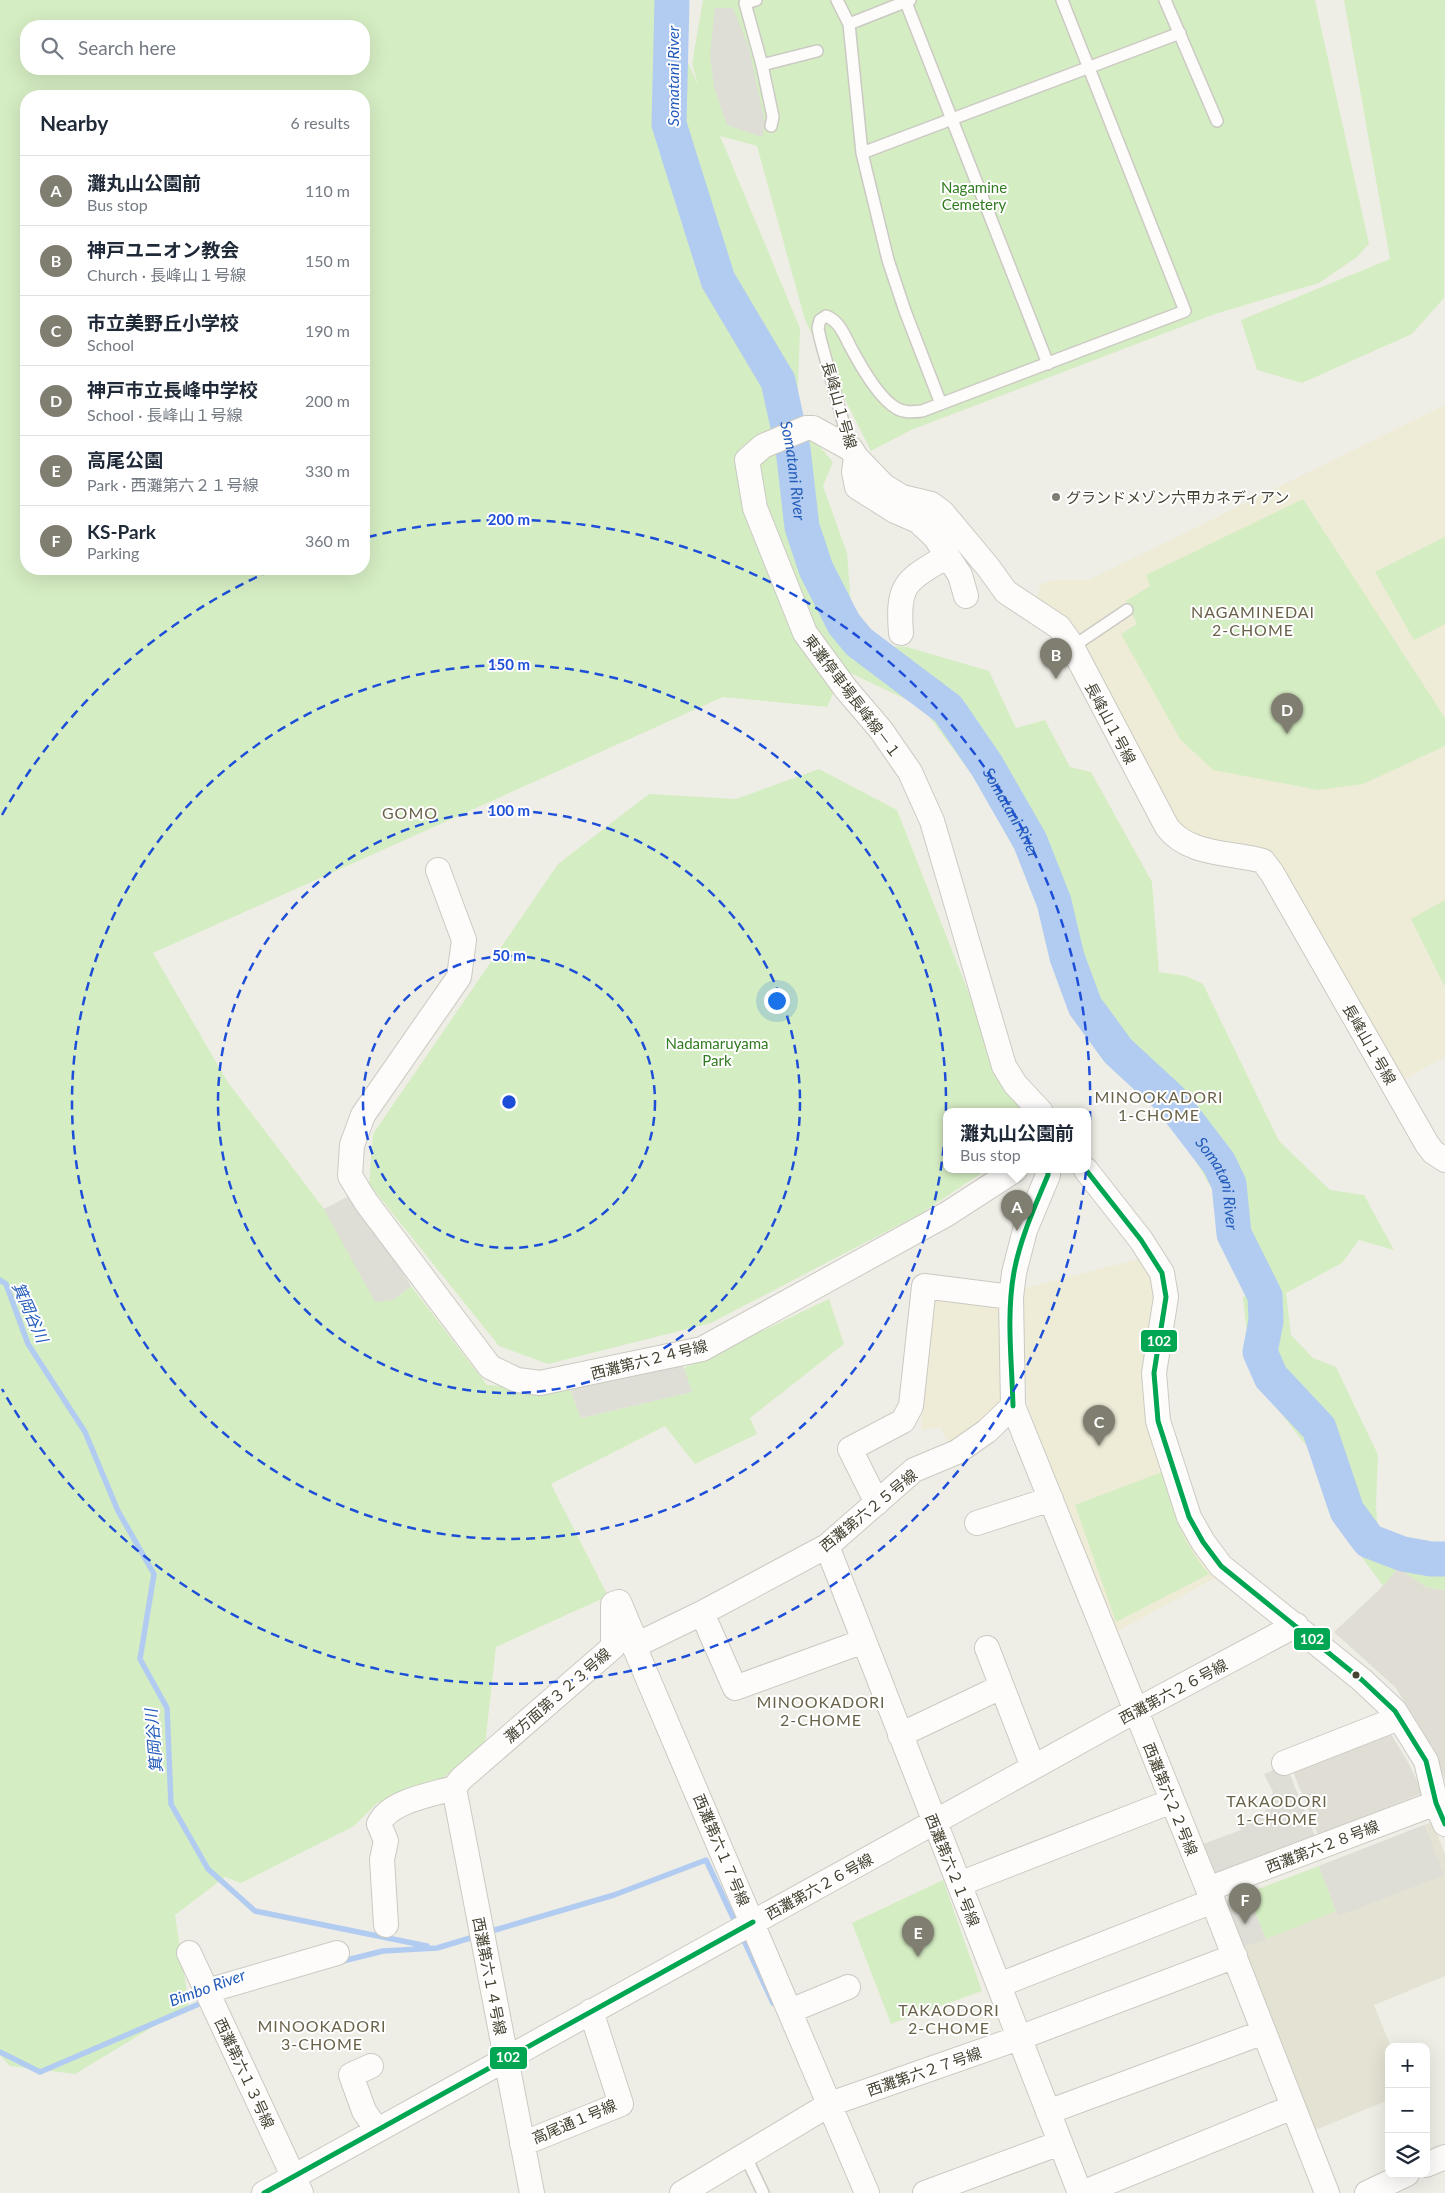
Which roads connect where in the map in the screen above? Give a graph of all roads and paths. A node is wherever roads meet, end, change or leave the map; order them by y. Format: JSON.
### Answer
{"nodes":[{"id":1,"x":756,"y":0,"type":"edge"},
{"id":2,"x":838,"y":0,"type":"edge"},
{"id":3,"x":1062,"y":0,"type":"edge"},
{"id":4,"x":1166,"y":0,"type":"edge"},
{"id":5,"x":906,"y":1,"type":"edge"},
{"id":6,"x":849,"y":24,"type":"junction"},
{"id":7,"x":1180,"y":33,"type":"junction"},
{"id":8,"x":817,"y":51,"type":"dead end"},
{"id":9,"x":762,"y":65,"type":"junction"},
{"id":10,"x":1090,"y":67,"type":"junction"},
{"id":11,"x":951,"y":119,"type":"junction"},
{"id":12,"x":1217,"y":121,"type":"dead end"},
{"id":13,"x":771,"y":126,"type":"dead end"},
{"id":14,"x":862,"y":153,"type":"junction"},
{"id":15,"x":1048,"y":364,"type":"junction"},
{"id":16,"x":941,"y":404,"type":"junction"},
{"id":17,"x":854,"y":453,"type":"junction"},
{"id":18,"x":947,"y":556,"type":"junction"},
{"id":19,"x":966,"y":596,"type":"dead end"},
{"id":20,"x":1127,"y":610,"type":"dead end"},
{"id":21,"x":901,"y":633,"type":"dead end"},
{"id":22,"x":1073,"y":648,"type":"junction"},
{"id":23,"x":438,"y":870,"type":"dead end"},
{"id":24,"x":1037,"y":1108,"type":"edge"},
{"id":25,"x":1445,"y":1160,"type":"edge"},
{"id":26,"x":1010,"y":1173,"type":"edge"},
{"id":27,"x":1048,"y":1173,"type":"edge"},
{"id":28,"x":1088,"y":1173,"type":"edge"},
{"id":29,"x":1011,"y":1298,"type":"junction"},
{"id":30,"x":1013,"y":1406,"type":"junction"},
{"id":31,"x":1051,"y":1499,"type":"junction"},
{"id":32,"x":877,"y":1503,"type":"junction"},
{"id":33,"x":977,"y":1523,"type":"dead end"},
{"id":34,"x":827,"y":1546,"type":"junction"},
{"id":35,"x":702,"y":1613,"type":"junction"},
{"id":36,"x":1296,"y":1625,"type":"junction"},
{"id":37,"x":864,"y":1641,"type":"junction"},
{"id":38,"x":634,"y":1646,"type":"junction"},
{"id":39,"x":987,"y":1648,"type":"dead end"},
{"id":40,"x":1001,"y":1687,"type":"junction"},
{"id":41,"x":1135,"y":1711,"type":"junction"},
{"id":42,"x":1399,"y":1718,"type":"junction"},
{"id":43,"x":900,"y":1735,"type":"junction"},
{"id":44,"x":1284,"y":1762,"type":"dead end"},
{"id":45,"x":1033,"y":1767,"type":"junction"},
{"id":46,"x":454,"y":1788,"type":"junction"},
{"id":47,"x":1172,"y":1801,"type":"junction"},
{"id":48,"x":1436,"y":1803,"type":"junction"},
{"id":49,"x":934,"y":1822,"type":"junction"},
{"id":50,"x":1445,"y":1824,"type":"edge"},
{"id":51,"x":959,"y":1884,"type":"junction"},
{"id":52,"x":1211,"y":1895,"type":"junction"},
{"id":53,"x":752,"y":1922,"type":"junction"},
{"id":54,"x":386,"y":1925,"type":"dead end"},
{"id":55,"x":189,"y":1953,"type":"dead end"},
{"id":56,"x":337,"y":1953,"type":"dead end"},
{"id":57,"x":1235,"y":1956,"type":"junction"},
{"id":58,"x":999,"y":1985,"type":"junction"},
{"id":59,"x":848,"y":1987,"type":"dead end"},
{"id":60,"x":207,"y":1990,"type":"junction"},
{"id":61,"x":592,"y":2011,"type":"junction"},
{"id":62,"x":790,"y":2012,"type":"junction"},
{"id":63,"x":1264,"y":2032,"type":"junction"},
{"id":64,"x":1019,"y":2038,"type":"junction"},
{"id":65,"x":506,"y":2058,"type":"junction"},
{"id":66,"x":371,"y":2066,"type":"dead end"},
{"id":67,"x":830,"y":2104,"type":"junction"},
{"id":68,"x":1293,"y":2107,"type":"junction"},
{"id":69,"x":1048,"y":2112,"type":"junction"},
{"id":70,"x":377,"y":2130,"type":"junction"},
{"id":71,"x":1060,"y":2143,"type":"junction"},
{"id":72,"x":522,"y":2144,"type":"junction"},
{"id":73,"x":745,"y":2155,"type":"junction"},
{"id":74,"x":1445,"y":2156,"type":"edge"},
{"id":75,"x":1430,"y":2163,"type":"edge"},
{"id":76,"x":1399,"y":2178,"type":"edge"},
{"id":77,"x":298,"y":2185,"type":"edge"},
{"id":78,"x":710,"y":2185,"type":"edge"},
{"id":79,"x":264,"y":2193,"type":"edge"},
{"id":80,"x":532,"y":2193,"type":"edge"},
{"id":81,"x":682,"y":2193,"type":"edge"},
{"id":82,"x":763,"y":2193,"type":"edge"},
{"id":83,"x":867,"y":2193,"type":"edge"},
{"id":84,"x":925,"y":2193,"type":"edge"},
{"id":85,"x":1081,"y":2193,"type":"edge"},
{"id":86,"x":1326,"y":2193,"type":"edge"},
{"id":87,"x":1367,"y":2193,"type":"edge"}],
"edges":[{"from":1,"to":9,"type":"lane"},
{"from":2,"to":6,"type":"lane"},
{"from":3,"to":10,"type":"lane"},
{"from":4,"to":7,"type":"lane"},
{"from":5,"to":6,"type":"lane"},
{"from":5,"to":11,"type":"lane"},
{"from":6,"to":14,"type":"lane"},
{"from":7,"to":10,"type":"lane"},
{"from":7,"to":12,"type":"lane"},
{"from":8,"to":9,"type":"lane"},
{"from":9,"to":13,"type":"lane"},
{"from":10,"to":11,"type":"lane"},
{"from":10,"to":15,"type":"lane"},
{"from":11,"to":14,"type":"lane"},
{"from":11,"to":15,"type":"lane"},
{"from":14,"to":16,"type":"lane"},
{"from":15,"to":16,"type":"lane"},
{"from":16,"to":17,"type":"lane","name":"長峰山１号線"},
{"from":17,"to":18,"type":"street"},
{"from":17,"to":22,"type":"street","name":"長峰山１号線"},
{"from":17,"to":24,"type":"street","name":"東灘停車場長峰線－１"},
{"from":18,"to":19,"type":"street"},
{"from":18,"to":21,"type":"street"},
{"from":20,"to":22,"type":"lane"},
{"from":22,"to":25,"type":"street","name":"長峰山１号線"},
{"from":23,"to":26,"type":"street","name":"西灘第六２４号線"},
{"from":27,"to":29,"type":"street"},
{"from":28,"to":36,"type":"street"},
{"from":29,"to":30,"type":"street"},
{"from":29,"to":32,"type":"street"},
{"from":30,"to":31,"type":"street","name":"西灘第六２２号線"},
{"from":30,"to":32,"type":"street","name":"西灘第六２５号線"},
{"from":31,"to":33,"type":"street"},
{"from":31,"to":41,"type":"street","name":"西灘第六２２号線"},
{"from":32,"to":34,"type":"street","name":"西灘第六２５号線"},
{"from":34,"to":35,"type":"street","name":"西灘第六２５号線"},
{"from":34,"to":37,"type":"street","name":"西灘第六２１号線"},
{"from":35,"to":37,"type":"street"},
{"from":35,"to":38,"type":"street","name":"西灘第六２５号線"},
{"from":36,"to":41,"type":"street","name":"西灘第六２６号線"},
{"from":36,"to":42,"type":"street"},
{"from":37,"to":43,"type":"street","name":"西灘第六２１号線"},
{"from":38,"to":46,"type":"street","name":"灘方面第３２３号線"},
{"from":38,"to":53,"type":"street","name":"西灘第六１７号線"},
{"from":39,"to":40,"type":"street"},
{"from":40,"to":43,"type":"street"},
{"from":40,"to":45,"type":"street"},
{"from":41,"to":45,"type":"street","name":"西灘第六２６号線"},
{"from":41,"to":47,"type":"street","name":"西灘第六２２号線"},
{"from":42,"to":44,"type":"street"},
{"from":42,"to":48,"type":"street"},
{"from":43,"to":49,"type":"street","name":"西灘第六２１号線"},
{"from":45,"to":49,"type":"street","name":"西灘第六２６号線"},
{"from":46,"to":54,"type":"street"},
{"from":46,"to":65,"type":"street","name":"西灘第六１４号線"},
{"from":47,"to":51,"type":"street"},
{"from":47,"to":52,"type":"street","name":"西灘第六２２号線"},
{"from":48,"to":50,"type":"street"},
{"from":48,"to":52,"type":"street","name":"西灘第六２８号線"},
{"from":49,"to":51,"type":"street","name":"西灘第六２１号線"},
{"from":49,"to":53,"type":"street","name":"西灘第六２６号線"},
{"from":51,"to":58,"type":"street","name":"西灘第六２１号線"},
{"from":52,"to":57,"type":"street","name":"西灘第六２２号線"},
{"from":52,"to":58,"type":"street","name":"西灘第六２８号線"},
{"from":53,"to":61,"type":"street","name":"西灘第六２６号線"},
{"from":53,"to":62,"type":"street","name":"西灘第六１７号線"},
{"from":55,"to":60,"type":"street","name":"西灘第六１３号線"},
{"from":56,"to":60,"type":"street"},
{"from":57,"to":63,"type":"street","name":"西灘第六２２号線"},
{"from":57,"to":64,"type":"street","name":"西灘第六２７号線"},
{"from":58,"to":64,"type":"street","name":"西灘第六２１号線"},
{"from":59,"to":62,"type":"street"},
{"from":60,"to":77,"type":"street","name":"西灘第六１３号線"},
{"from":61,"to":65,"type":"street","name":"西灘第六２６号線"},
{"from":61,"to":72,"type":"street","name":"高尾通１号線"},
{"from":62,"to":67,"type":"street","name":"西灘第六１７号線"},
{"from":63,"to":68,"type":"street","name":"西灘第六２２号線"},
{"from":63,"to":69,"type":"street"},
{"from":64,"to":67,"type":"street","name":"西灘第六２７号線"},
{"from":64,"to":69,"type":"street","name":"西灘第六２１号線"},
{"from":65,"to":70,"type":"street","name":"西灘第六２６号線"},
{"from":65,"to":72,"type":"street","name":"西灘第六１４号線"},
{"from":66,"to":70,"type":"street"},
{"from":67,"to":73,"type":"street","name":"西灘第六２７号線"},
{"from":67,"to":83,"type":"street","name":"西灘第六１７号線"},
{"from":68,"to":85,"type":"street"},
{"from":68,"to":86,"type":"street","name":"西灘第六２２号線"},
{"from":69,"to":71,"type":"street","name":"西灘第六２１号線"},
{"from":70,"to":77,"type":"street","name":"西灘第六２６号線"},
{"from":71,"to":84,"type":"street"},
{"from":71,"to":85,"type":"street","name":"西灘第六２１号線"},
{"from":72,"to":80,"type":"street","name":"西灘第六１４号線"},
{"from":73,"to":78,"type":"street","name":"西灘第六２７号線"},
{"from":73,"to":82,"type":"lane"},
{"from":74,"to":75,"type":"street"},
{"from":76,"to":87,"type":"street"},
{"from":77,"to":79,"type":"street","name":"西灘第六２６号線"},
{"from":78,"to":81,"type":"street","name":"西灘第六２７号線"}]}
